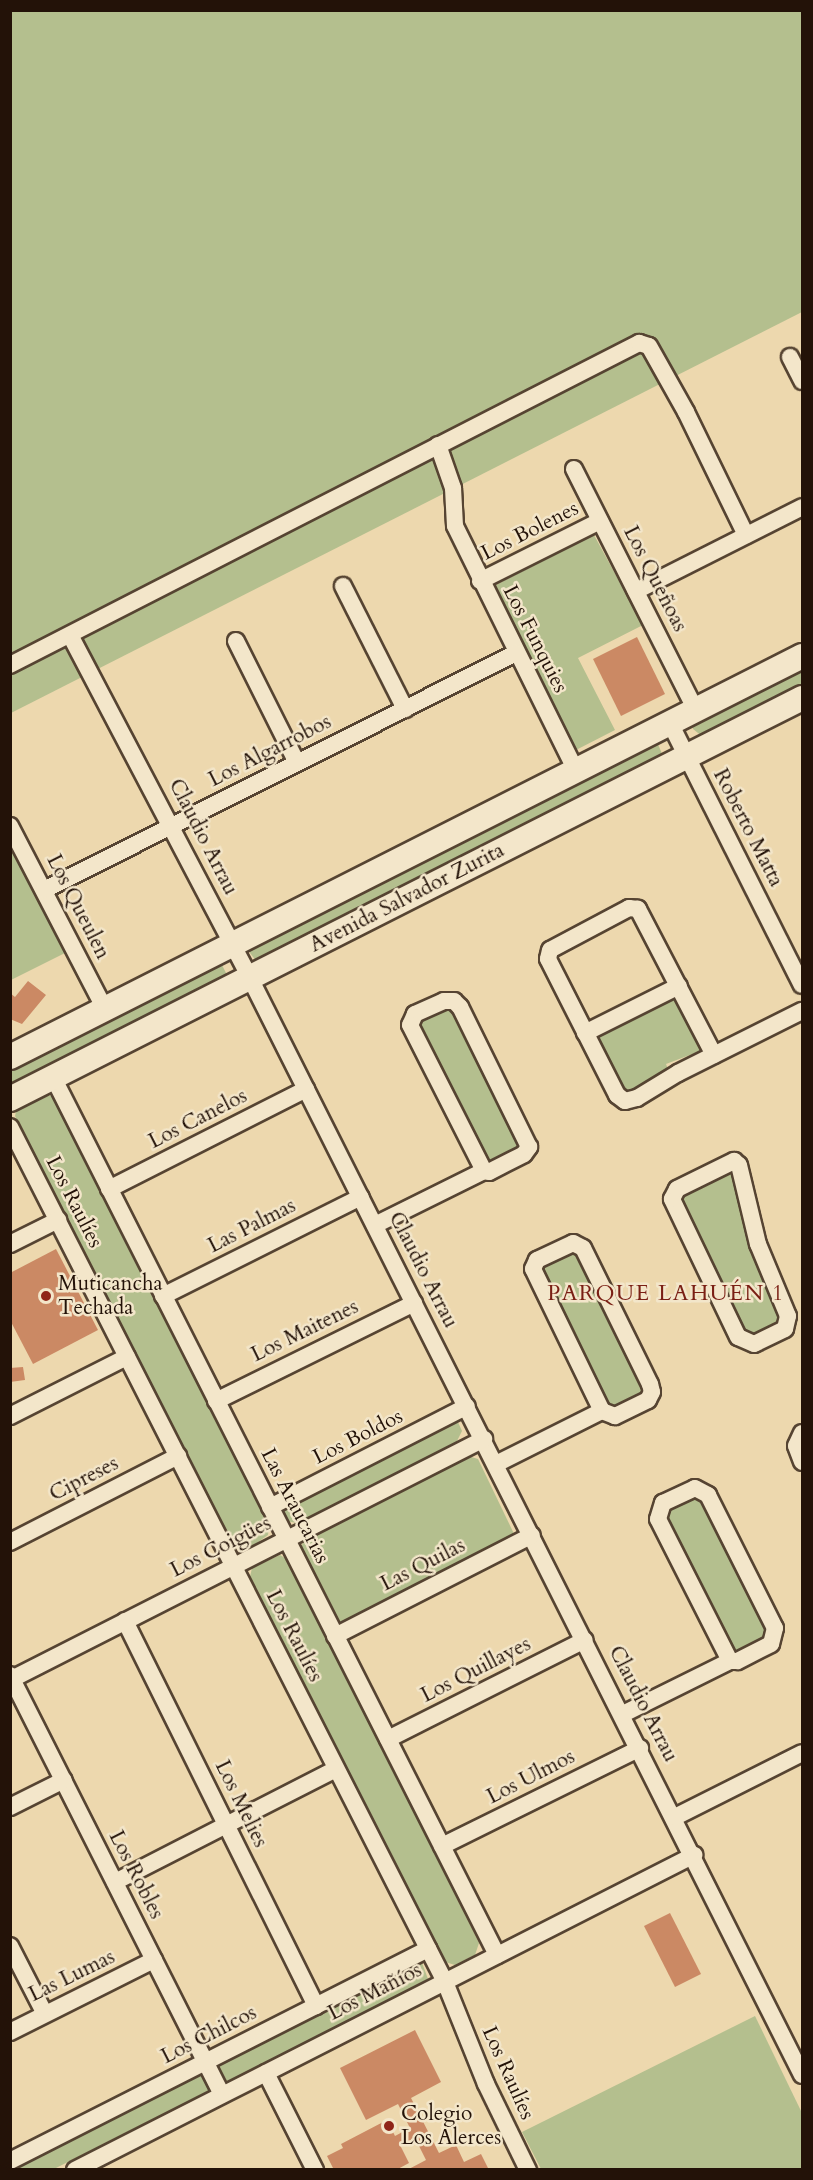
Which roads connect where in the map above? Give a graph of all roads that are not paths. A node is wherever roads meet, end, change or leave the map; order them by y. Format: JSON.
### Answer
{"nodes":[{"id":1,"x":790,"y":357,"type":"dead end"},
{"id":2,"x":802,"y":381,"type":"edge"},
{"id":3,"x":438,"y":445,"type":"junction"},
{"id":4,"x":574,"y":469,"type":"dead end"},
{"id":5,"x":802,"y":507,"type":"edge"},
{"id":6,"x":600,"y":521,"type":"junction"},
{"id":7,"x":746,"y":535,"type":"junction"},
{"id":8,"x":480,"y":581,"type":"junction"},
{"id":9,"x":343,"y":586,"type":"dead end"},
{"id":10,"x":636,"y":591,"type":"junction"},
{"id":11,"x":70,"y":635,"type":"junction"},
{"id":12,"x":236,"y":642,"type":"dead end"},
{"id":13,"x":516,"y":653,"type":"junction"},
{"id":14,"x":802,"y":656,"type":"edge"},
{"id":15,"x":10,"y":665,"type":"edge"},
{"id":16,"x":802,"y":698,"type":"edge"},
{"id":17,"x":405,"y":709,"type":"junction"},
{"id":18,"x":696,"y":710,"type":"junction"},
{"id":19,"x":670,"y":723,"type":"junction"},
{"id":20,"x":687,"y":756,"type":"junction"},
{"id":21,"x":297,"y":763,"type":"junction"},
{"id":22,"x":576,"y":771,"type":"junction"},
{"id":23,"x":10,"y":826,"type":"edge"},
{"id":24,"x":172,"y":826,"type":"junction"},
{"id":25,"x":44,"y":890,"type":"junction"},
{"id":26,"x":233,"y":945,"type":"junction"},
{"id":27,"x":796,"y":958,"type":"edge"},
{"id":28,"x":250,"y":978,"type":"junction"},
{"id":29,"x":802,"y":985,"type":"edge"},
{"id":30,"x":679,"y":986,"type":"junction"},
{"id":31,"x":105,"y":1010,"type":"junction"},
{"id":32,"x":802,"y":1011,"type":"edge"},
{"id":33,"x":585,"y":1033,"type":"junction"},
{"id":34,"x":714,"y":1055,"type":"junction"},
{"id":35,"x":10,"y":1057,"type":"edge"},
{"id":36,"x":52,"y":1077,"type":"junction"},
{"id":37,"x":306,"y":1089,"type":"junction"},
{"id":38,"x":10,"y":1099,"type":"edge"},
{"id":39,"x":10,"y":1127,"type":"edge"},
{"id":40,"x":484,"y":1171,"type":"junction"},
{"id":41,"x":109,"y":1189,"type":"junction"},
{"id":42,"x":361,"y":1197,"type":"junction"},
{"id":43,"x":58,"y":1220,"type":"junction"},
{"id":44,"x":375,"y":1225,"type":"junction"},
{"id":45,"x":10,"y":1244,"type":"edge"},
{"id":46,"x":163,"y":1296,"type":"junction"},
{"id":47,"x":414,"y":1303,"type":"junction"},
{"id":48,"x":795,"y":1312,"type":"edge"},
{"id":49,"x":127,"y":1357,"type":"junction"},
{"id":50,"x":216,"y":1401,"type":"junction"},
{"id":51,"x":467,"y":1406,"type":"junction"},
{"id":52,"x":602,"y":1411,"type":"junction"},
{"id":53,"x":10,"y":1416,"type":"edge"},
{"id":54,"x":802,"y":1433,"type":"edge"},
{"id":55,"x":484,"y":1439,"type":"junction"},
{"id":56,"x":178,"y":1456,"type":"junction"},
{"id":57,"x":802,"y":1461,"type":"edge"},
{"id":58,"x":496,"y":1464,"type":"junction"},
{"id":59,"x":270,"y":1507,"type":"junction"},
{"id":60,"x":532,"y":1535,"type":"junction"},
{"id":61,"x":286,"y":1539,"type":"junction"},
{"id":62,"x":10,"y":1542,"type":"edge"},
{"id":63,"x":234,"y":1566,"type":"junction"},
{"id":64,"x":125,"y":1621,"type":"junction"},
{"id":65,"x":335,"y":1636,"type":"junction"},
{"id":66,"x":585,"y":1640,"type":"junction"},
{"id":67,"x":730,"y":1661,"type":"junction"},
{"id":68,"x":11,"y":1678,"type":"edge"},
{"id":69,"x":623,"y":1714,"type":"junction"},
{"id":70,"x":388,"y":1739,"type":"junction"},
{"id":71,"x":640,"y":1748,"type":"junction"},
{"id":72,"x":802,"y":1753,"type":"edge"},
{"id":73,"x":336,"y":1769,"type":"junction"},
{"id":74,"x":64,"y":1780,"type":"junction"},
{"id":75,"x":10,"y":1807,"type":"edge"},
{"id":76,"x":675,"y":1817,"type":"junction"},
{"id":77,"x":226,"y":1826,"type":"junction"},
{"id":78,"x":442,"y":1846,"type":"junction"},
{"id":79,"x":694,"y":1855,"type":"junction"},
{"id":80,"x":115,"y":1882,"type":"junction"},
{"id":81,"x":10,"y":1946,"type":"edge"},
{"id":82,"x":428,"y":1949,"type":"junction"},
{"id":83,"x":497,"y":1955,"type":"junction"},
{"id":84,"x":154,"y":1960,"type":"junction"},
{"id":85,"x":445,"y":1982,"type":"junction"},
{"id":86,"x":316,"y":2006,"type":"junction"},
{"id":87,"x":45,"y":2014,"type":"junction"},
{"id":88,"x":10,"y":2032,"type":"edge"},
{"id":89,"x":206,"y":2062,"type":"junction"},
{"id":90,"x":266,"y":2073,"type":"junction"},
{"id":91,"x":802,"y":2075,"type":"edge"},
{"id":92,"x":222,"y":2095,"type":"junction"},
{"id":93,"x":10,"y":2161,"type":"edge"},
{"id":94,"x":75,"y":2169,"type":"edge"},
{"id":95,"x":315,"y":2169,"type":"edge"},
{"id":96,"x":528,"y":2169,"type":"edge"}],
"edges":[{"from":1,"to":2,"type":"street"},
{"from":3,"to":7,"type":"street"},
{"from":3,"to":8,"type":"street","name":"Los Funquies"},
{"from":3,"to":11,"type":"street"},
{"from":4,"to":6,"type":"street","name":"Los Queñoas"},
{"from":5,"to":7,"type":"street"},
{"from":6,"to":8,"type":"street","name":"Los Bolenes"},
{"from":6,"to":10,"type":"street","name":"Los Queñoas"},
{"from":7,"to":10,"type":"street"},
{"from":8,"to":13,"type":"street","name":"Los Funquies"},
{"from":9,"to":17,"type":"street"},
{"from":10,"to":18,"type":"street","name":"Los Queñoas"},
{"from":11,"to":15,"type":"street"},
{"from":11,"to":24,"type":"street","name":"Claudio Arrau"},
{"from":12,"to":21,"type":"street"},
{"from":13,"to":17,"type":"street","name":"Los Algarrobos"},
{"from":13,"to":22,"type":"street","name":"Los Funquies"},
{"from":14,"to":18,"type":"main road","name":"Avenida Salvador Zurita"},
{"from":16,"to":20,"type":"main road","name":"Avenida Salvador Zurita"},
{"from":17,"to":21,"type":"street","name":"Los Algarrobos"},
{"from":18,"to":19,"type":"main road","name":"Avenida Salvador Zurita"},
{"from":19,"to":20,"type":"street","name":"Roberto Matta"},
{"from":19,"to":22,"type":"main road","name":"Avenida Salvador Zurita"},
{"from":20,"to":27,"type":"street","name":"Roberto Matta"},
{"from":20,"to":28,"type":"main road","name":"Avenida Salvador Zurita"},
{"from":21,"to":24,"type":"street","name":"Los Algarrobos"},
{"from":22,"to":26,"type":"main road","name":"Avenida Salvador Zurita"},
{"from":23,"to":25,"type":"street","name":"Los Queulen"},
{"from":24,"to":25,"type":"street","name":"Los Algarrobos"},
{"from":24,"to":26,"type":"street","name":"Claudio Arrau"},
{"from":25,"to":31,"type":"street","name":"Los Queulen"},
{"from":26,"to":28,"type":"street","name":"Claudio Arrau"},
{"from":26,"to":31,"type":"main road","name":"Avenida Salvador Zurita"},
{"from":27,"to":29,"type":"street","name":"Roberto Matta"},
{"from":28,"to":36,"type":"main road","name":"Avenida Salvador Zurita"},
{"from":28,"to":37,"type":"street","name":"Claudio Arrau"},
{"from":30,"to":33,"type":"street"},
{"from":30,"to":33,"type":"street"},
{"from":30,"to":34,"type":"street"},
{"from":31,"to":35,"type":"main road","name":"Avenida Salvador Zurita"},
{"from":32,"to":34,"type":"street"},
{"from":33,"to":34,"type":"street"},
{"from":36,"to":38,"type":"main road","name":"Avenida Salvador Zurita"},
{"from":36,"to":41,"type":"street","name":"Las Araucarias"},
{"from":37,"to":41,"type":"street","name":"Los Canelos"},
{"from":37,"to":42,"type":"street","name":"Claudio Arrau"},
{"from":39,"to":43,"type":"street","name":"Los Raulíes"},
{"from":40,"to":40,"type":"street"},
{"from":40,"to":44,"type":"street"},
{"from":41,"to":46,"type":"street","name":"Las Araucarias"},
{"from":42,"to":44,"type":"street","name":"Claudio Arrau"},
{"from":42,"to":46,"type":"street","name":"Las Palmas"},
{"from":43,"to":45,"type":"street"},
{"from":43,"to":49,"type":"street","name":"Los Raulíes"},
{"from":44,"to":47,"type":"street","name":"Claudio Arrau"},
{"from":46,"to":50,"type":"street","name":"Las Araucarias"},
{"from":47,"to":50,"type":"street","name":"Los Maitenes"},
{"from":47,"to":51,"type":"street","name":"Claudio Arrau"},
{"from":48,"to":48,"type":"street"},
{"from":49,"to":53,"type":"street"},
{"from":49,"to":56,"type":"street","name":"Los Raulíes"},
{"from":50,"to":59,"type":"street","name":"Las Araucarias"},
{"from":51,"to":55,"type":"street","name":"Claudio Arrau"},
{"from":51,"to":59,"type":"street","name":"Los Boldos"},
{"from":52,"to":52,"type":"street"},
{"from":52,"to":58,"type":"street"},
{"from":54,"to":57,"type":"street"},
{"from":55,"to":58,"type":"street","name":"Claudio Arrau"},
{"from":55,"to":61,"type":"street","name":"Los Coigües"},
{"from":56,"to":62,"type":"street","name":"Cipreses"},
{"from":56,"to":63,"type":"street","name":"Los Raulíes"},
{"from":58,"to":60,"type":"street","name":"Claudio Arrau"},
{"from":59,"to":61,"type":"street","name":"Las Araucarias"},
{"from":60,"to":65,"type":"street","name":"Las Quilas"},
{"from":60,"to":66,"type":"street","name":"Claudio Arrau"},
{"from":61,"to":63,"type":"street","name":"Los Coigües"},
{"from":61,"to":65,"type":"street","name":"Las Araucarias"},
{"from":63,"to":64,"type":"street","name":"Los Coigües"},
{"from":63,"to":73,"type":"street","name":"Los Raulíes"},
{"from":64,"to":68,"type":"street","name":"Los Coigües"},
{"from":64,"to":77,"type":"street","name":"Los Melies"},
{"from":65,"to":70,"type":"street","name":"Las Araucarias"},
{"from":66,"to":69,"type":"street","name":"Claudio Arrau"},
{"from":66,"to":70,"type":"street","name":"Los Quillayes"},
{"from":67,"to":67,"type":"street"},
{"from":67,"to":69,"type":"street"},
{"from":68,"to":74,"type":"street","name":"Los Robles"},
{"from":69,"to":71,"type":"street","name":"Claudio Arrau"},
{"from":70,"to":78,"type":"street","name":"Las Araucarias"},
{"from":71,"to":76,"type":"street","name":"Claudio Arrau"},
{"from":71,"to":78,"type":"street","name":"Los Ulmos"},
{"from":72,"to":76,"type":"street"},
{"from":73,"to":77,"type":"street"},
{"from":73,"to":82,"type":"street","name":"Los Raulíes"},
{"from":74,"to":75,"type":"street"},
{"from":74,"to":80,"type":"street","name":"Los Robles"},
{"from":76,"to":79,"type":"street","name":"Claudio Arrau"},
{"from":77,"to":80,"type":"street"},
{"from":77,"to":86,"type":"street","name":"Los Melies"},
{"from":78,"to":83,"type":"street","name":"Las Araucarias"},
{"from":79,"to":83,"type":"street","name":"Los Mañíos"},
{"from":79,"to":91,"type":"street","name":"Claudio Arrau"},
{"from":80,"to":84,"type":"street","name":"Los Robles"},
{"from":81,"to":87,"type":"street"},
{"from":82,"to":85,"type":"street","name":"Los Raulíes"},
{"from":82,"to":86,"type":"street","name":"Los Chilcos"},
{"from":83,"to":85,"type":"street","name":"Los Mañíos"},
{"from":84,"to":87,"type":"street","name":"Las Lumas"},
{"from":84,"to":89,"type":"street","name":"Los Robles"},
{"from":85,"to":90,"type":"street","name":"Los Mañíos"},
{"from":85,"to":96,"type":"street","name":"Los Raulíes"},
{"from":86,"to":89,"type":"street","name":"Los Chilcos"},
{"from":87,"to":88,"type":"street","name":"Las Lumas"},
{"from":89,"to":92,"type":"street","name":"Los Robles"},
{"from":89,"to":93,"type":"street","name":"Los Chilcos"},
{"from":90,"to":92,"type":"street","name":"Los Mañíos"},
{"from":90,"to":95,"type":"street"},
{"from":92,"to":94,"type":"street","name":"Los Mañíos"}]}
